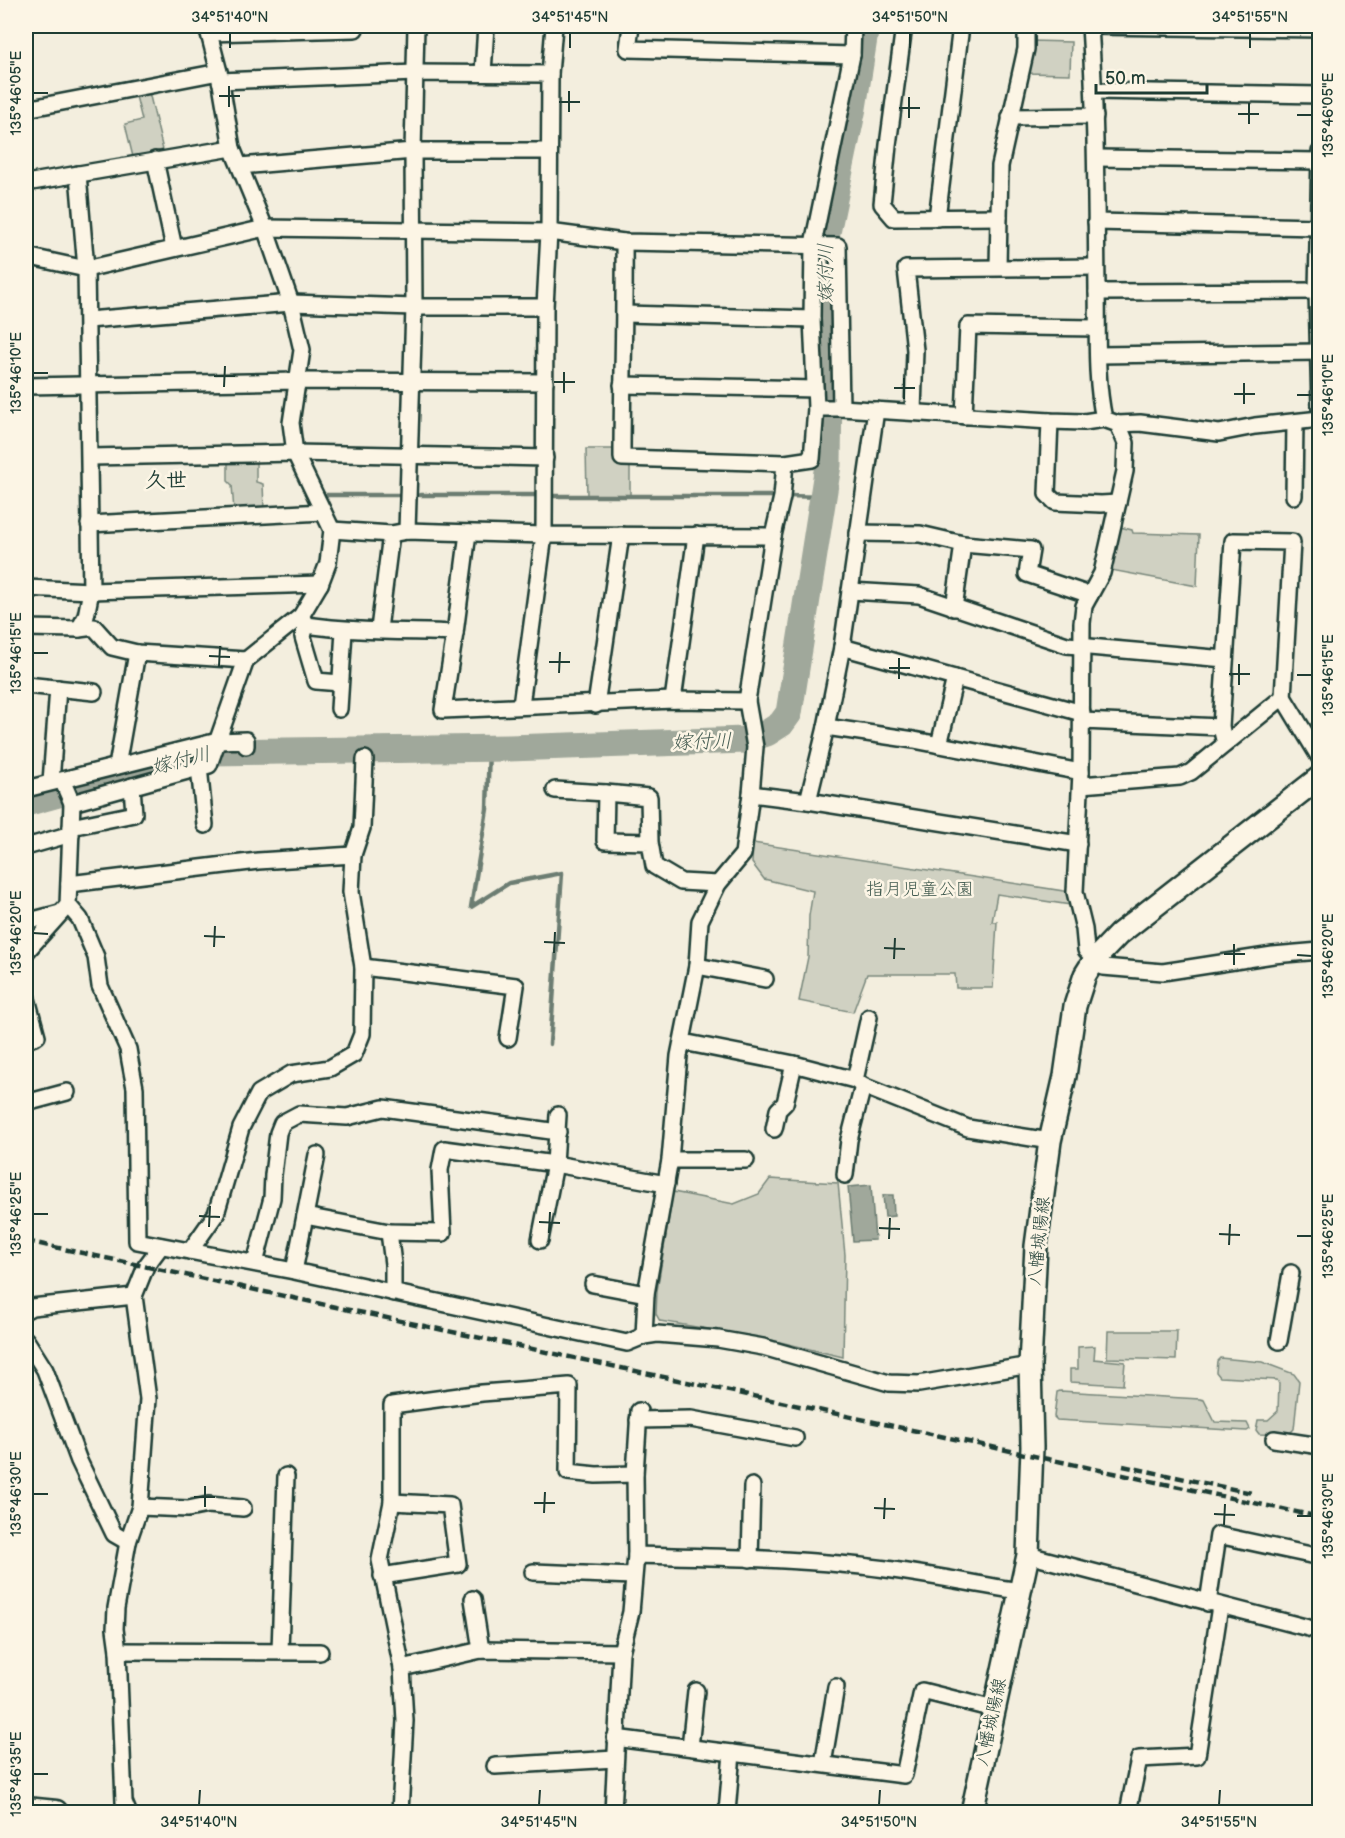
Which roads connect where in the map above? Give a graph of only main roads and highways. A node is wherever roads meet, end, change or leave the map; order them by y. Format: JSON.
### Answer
{"nodes":[{"id":1,"x":1320,"y":777,"type":"edge"},
{"id":2,"x":26,"y":1809,"type":"edge"},
{"id":3,"x":56,"y":1812,"type":"edge"},
{"id":4,"x":972,"y":1812,"type":"edge"}],
"edges":[{"from":1,"to":4,"type":"main road","name":"八幡城陽線"},
{"from":2,"to":3,"type":"main road"}]}
